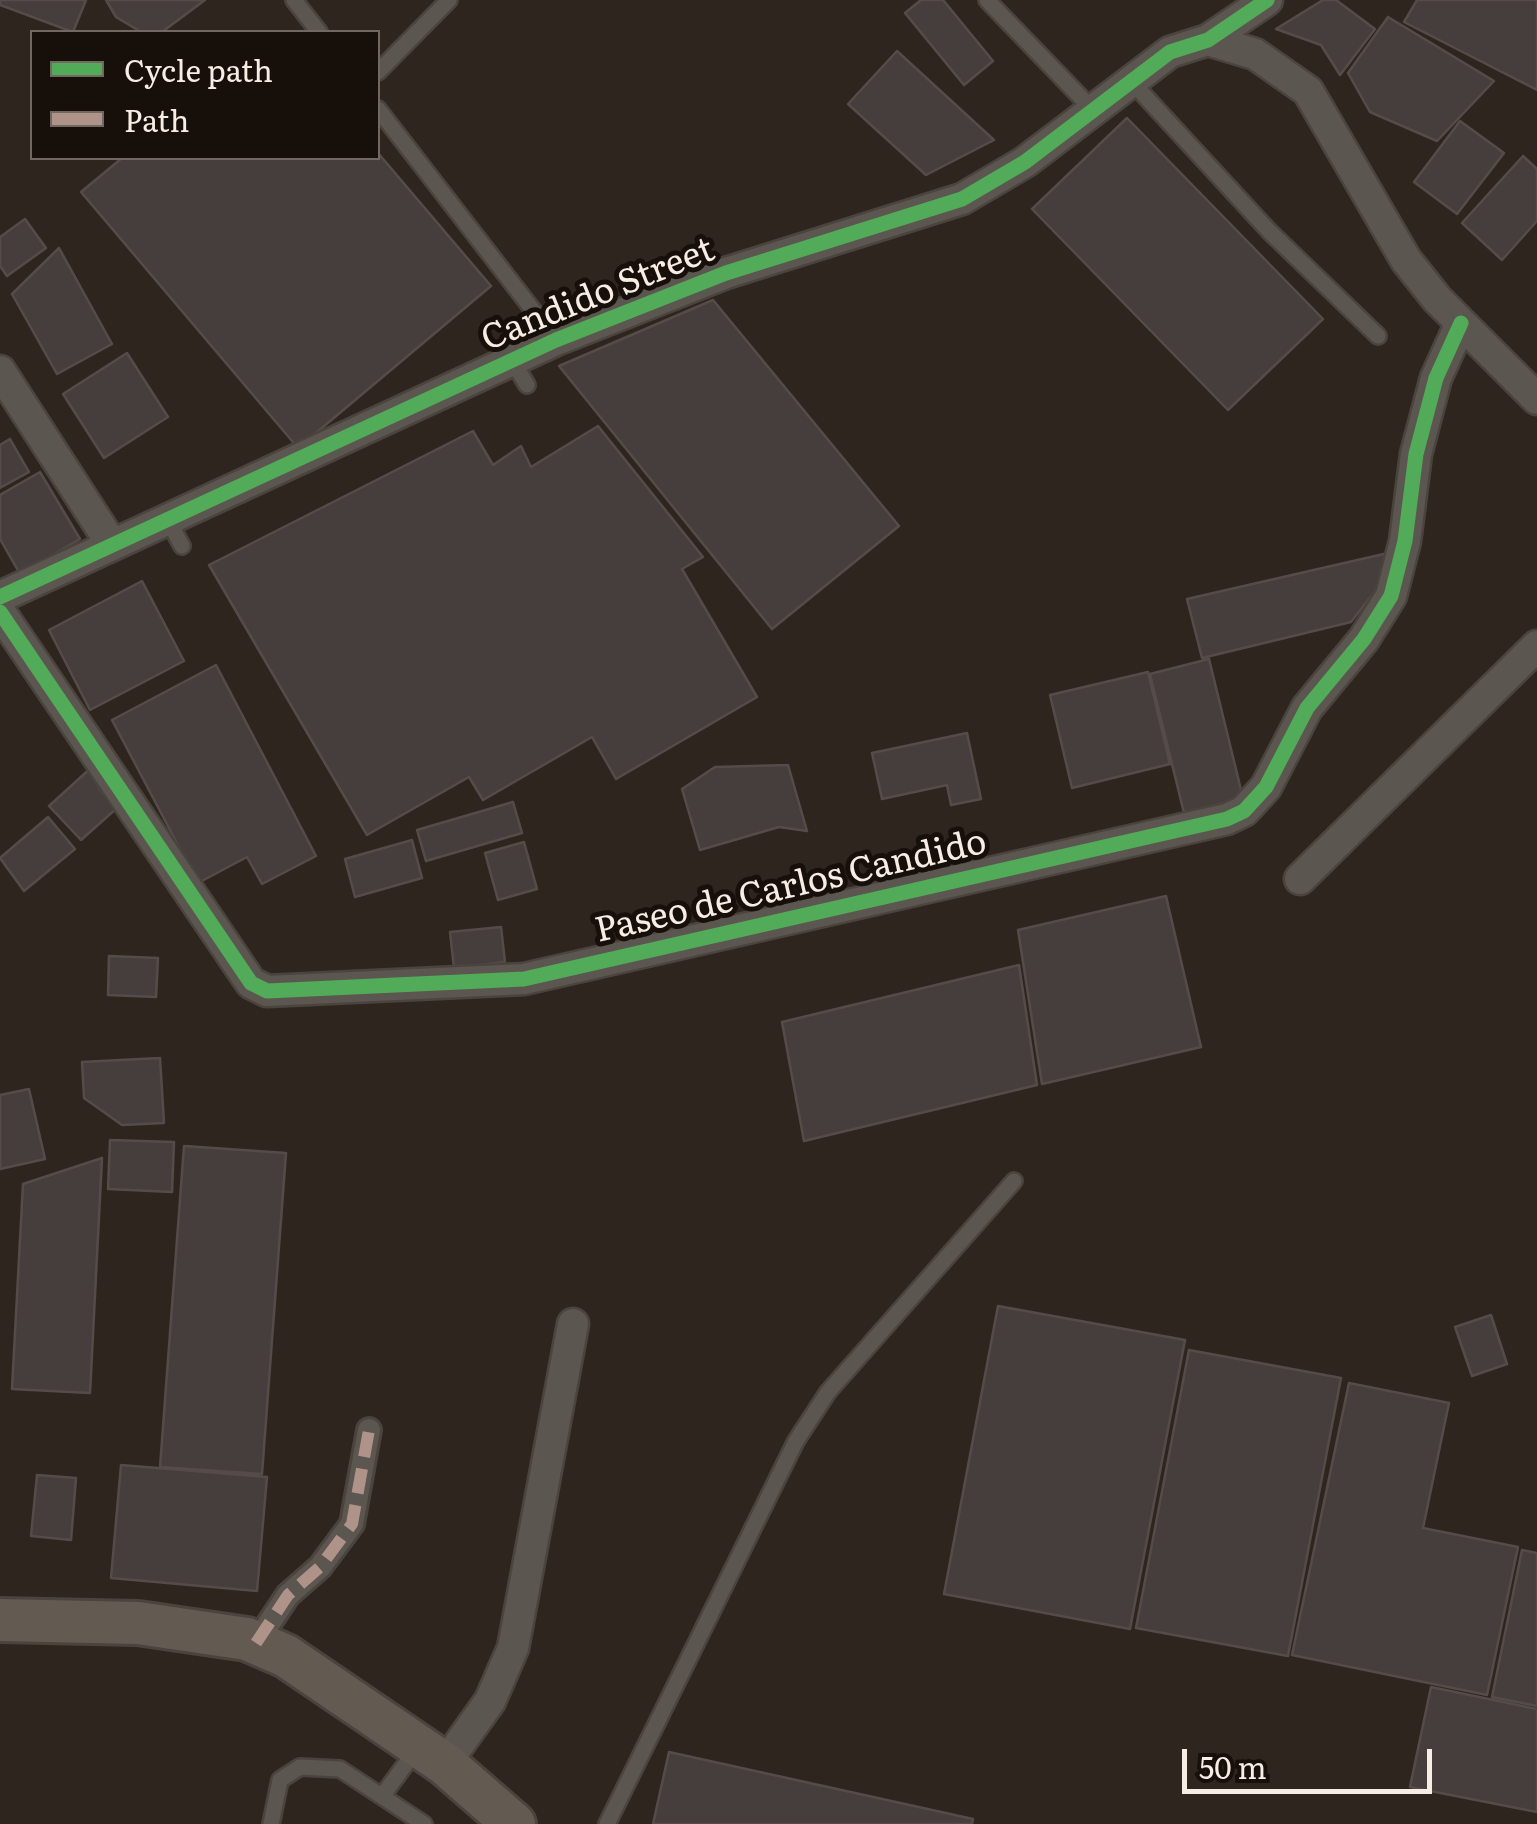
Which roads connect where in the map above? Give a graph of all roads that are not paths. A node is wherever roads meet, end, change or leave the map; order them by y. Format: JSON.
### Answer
{"nodes":[{"id":1,"x":294,"y":0,"type":"edge"},
{"id":2,"x":449,"y":0,"type":"edge"},
{"id":3,"x":987,"y":0,"type":"edge"},
{"id":4,"x":1267,"y":0,"type":"edge"},
{"id":5,"x":317,"y":30,"type":"edge"},
{"id":6,"x":1208,"y":40,"type":"junction"},
{"id":7,"x":380,"y":70,"type":"edge"},
{"id":8,"x":1131,"y":82,"type":"junction"},
{"id":9,"x":380,"y":111,"type":"edge"},
{"id":10,"x":1094,"y":111,"type":"junction"},
{"id":11,"x":1461,"y":323,"type":"junction"},
{"id":12,"x":1378,"y":336,"type":"dead end"},
{"id":13,"x":556,"y":340,"type":"junction"},
{"id":14,"x":0,"y":371,"type":"edge"},
{"id":15,"x":1537,"y":399,"type":"edge"},
{"id":16,"x":167,"y":518,"type":"junction"},
{"id":17,"x":110,"y":543,"type":"junction"},
{"id":18,"x":182,"y":546,"type":"dead end"},
{"id":19,"x":0,"y":596,"type":"edge"},
{"id":20,"x":0,"y":612,"type":"edge"},
{"id":21,"x":1537,"y":646,"type":"edge"},
{"id":22,"x":1300,"y":879,"type":"dead end"},
{"id":23,"x":1014,"y":1181,"type":"dead end"},
{"id":24,"x":573,"y":1324,"type":"dead end"},
{"id":25,"x":369,"y":1430,"type":"dead end"},
{"id":26,"x":0,"y":1620,"type":"edge"},
{"id":27,"x":256,"y":1643,"type":"junction"},
{"id":28,"x":432,"y":1755,"type":"junction"},
{"id":29,"x":383,"y":1795,"type":"junction"},
{"id":30,"x":271,"y":1824,"type":"edge"},
{"id":31,"x":424,"y":1824,"type":"edge"},
{"id":32,"x":514,"y":1824,"type":"edge"},
{"id":33,"x":607,"y":1824,"type":"edge"}],
"edges":[{"from":1,"to":5,"type":"lane"},
{"from":2,"to":7,"type":"lane"},
{"from":3,"to":10,"type":"lane"},
{"from":4,"to":6,"type":"street","name":"Candido Street"},
{"from":6,"to":8,"type":"street","name":"Candido Street"},
{"from":6,"to":11,"type":"street"},
{"from":8,"to":10,"type":"street","name":"Candido Street"},
{"from":8,"to":12,"type":"lane"},
{"from":9,"to":13,"type":"lane"},
{"from":10,"to":13,"type":"street","name":"Candido Street"},
{"from":11,"to":15,"type":"street"},
{"from":11,"to":20,"type":"street","name":"Paseo de Carlos Candido"},
{"from":13,"to":16,"type":"street","name":"Candido Street"},
{"from":14,"to":17,"type":"street"},
{"from":16,"to":17,"type":"street","name":"Candido Street"},
{"from":16,"to":18,"type":"lane"},
{"from":17,"to":19,"type":"street","name":"Candido Street"},
{"from":21,"to":22,"type":"street"},
{"from":23,"to":33,"type":"lane"},
{"from":24,"to":28,"type":"street"},
{"from":25,"to":27,"type":"street"},
{"from":26,"to":27,"type":"main road"},
{"from":27,"to":28,"type":"main road"},
{"from":28,"to":29,"type":"lane"},
{"from":28,"to":32,"type":"main road"},
{"from":29,"to":30,"type":"lane"},
{"from":29,"to":31,"type":"lane"}]}
